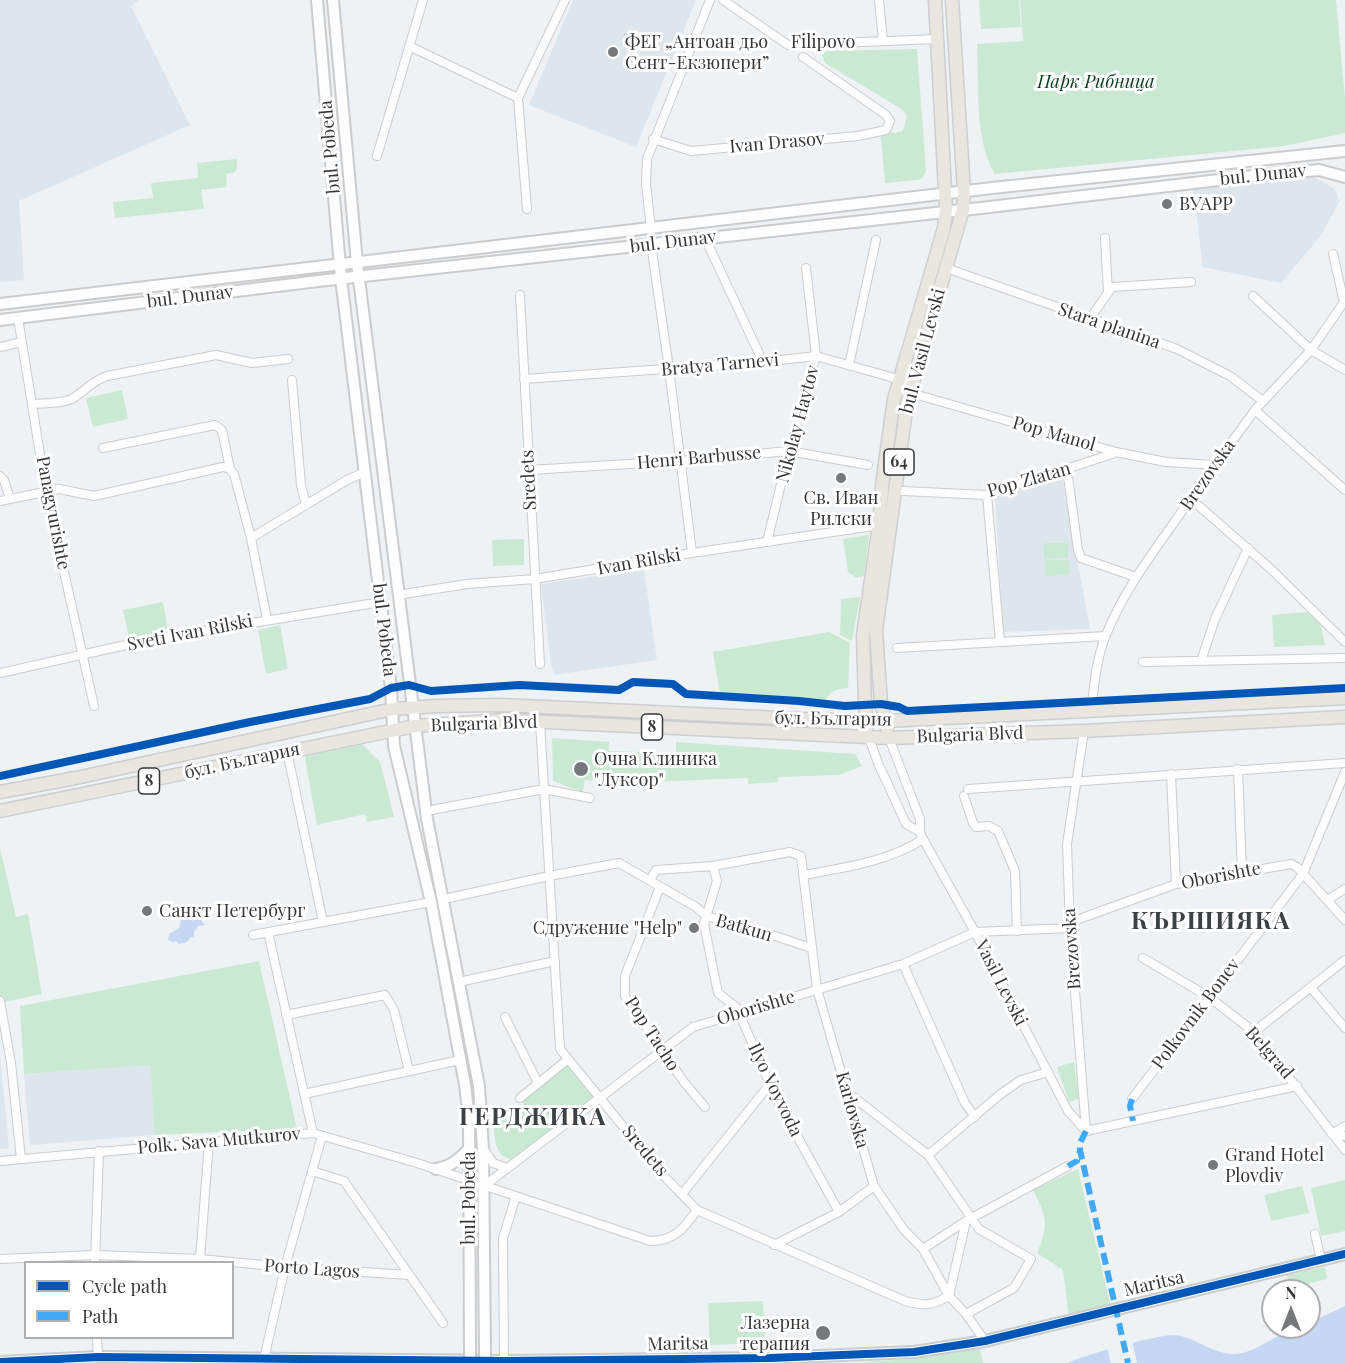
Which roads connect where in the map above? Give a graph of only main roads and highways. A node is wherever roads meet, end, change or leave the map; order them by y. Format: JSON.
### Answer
{"nodes":[{"id":1,"x":317,"y":0,"type":"edge"},
{"id":2,"x":333,"y":0,"type":"edge"},
{"id":3,"x":935,"y":0,"type":"edge"},
{"id":4,"x":952,"y":0,"type":"edge"},
{"id":5,"x":1345,"y":151,"type":"edge"},
{"id":6,"x":1345,"y":177,"type":"edge"},
{"id":7,"x":964,"y":192,"type":"junction"},
{"id":8,"x":946,"y":194,"type":"junction"},
{"id":9,"x":963,"y":209,"type":"junction"},
{"id":10,"x":946,"y":210,"type":"junction"},
{"id":11,"x":357,"y":263,"type":"junction"},
{"id":12,"x":340,"y":265,"type":"junction"},
{"id":13,"x":359,"y":276,"type":"junction"},
{"id":14,"x":341,"y":278,"type":"junction"},
{"id":15,"x":0,"y":304,"type":"edge"},
{"id":16,"x":0,"y":320,"type":"edge"},
{"id":17,"x":885,"y":524,"type":"junction"},
{"id":18,"x":1345,"y":698,"type":"edge"},
{"id":19,"x":412,"y":707,"type":"junction"},
{"id":20,"x":393,"y":709,"type":"junction"},
{"id":21,"x":1345,"y":717,"type":"edge"},
{"id":22,"x":866,"y":721,"type":"junction"},
{"id":23,"x":886,"y":721,"type":"junction"},
{"id":24,"x":415,"y":726,"type":"junction"},
{"id":25,"x":394,"y":730,"type":"junction"},
{"id":26,"x":869,"y":738,"type":"junction"},
{"id":27,"x":889,"y":738,"type":"junction"},
{"id":28,"x":0,"y":792,"type":"edge"},
{"id":29,"x":0,"y":811,"type":"edge"},
{"id":30,"x":469,"y":1149,"type":"junction"},
{"id":31,"x":436,"y":1169,"type":"road end"},
{"id":32,"x":1345,"y":1254,"type":"edge"},
{"id":33,"x":470,"y":1357,"type":"edge"},
{"id":34,"x":485,"y":1357,"type":"edge"},
{"id":35,"x":0,"y":1362,"type":"edge"}],
"edges":[{"from":1,"to":12,"type":"main road","name":"bul. Pobeda"},
{"from":2,"to":11,"type":"main road","name":"bul. Pobeda"},
{"from":3,"to":8,"type":"main road","name":"bul. Vasil Levski","number":"64"},
{"from":4,"to":7,"type":"main road","name":"bul. Vasil Levski","number":"64"},
{"from":5,"to":7,"type":"main road","name":"bul. Dunav"},
{"from":6,"to":9,"type":"main road","name":"bul. Dunav"},
{"from":7,"to":8,"type":"main road","name":"bul. Dunav"},
{"from":7,"to":9,"type":"main road","name":"bul. Vasil Levski","number":"64"},
{"from":8,"to":10,"type":"main road","name":"bul. Vasil Levski","number":"64"},
{"from":8,"to":11,"type":"main road","name":"bul. Dunav"},
{"from":9,"to":10,"type":"main road","name":"bul. Dunav"},
{"from":9,"to":17,"type":"main road","name":"bul. Vasil Levski","number":"64"},
{"from":10,"to":13,"type":"main road","name":"bul. Dunav"},
{"from":10,"to":17,"type":"main road","name":"bul. Vasil Levski","number":"64"},
{"from":11,"to":12,"type":"main road","name":"bul. Dunav"},
{"from":11,"to":13,"type":"main road","name":"bul. Pobeda"},
{"from":12,"to":14,"type":"main road","name":"bul. Pobeda"},
{"from":12,"to":15,"type":"main road","name":"bul. Dunav"},
{"from":13,"to":14,"type":"main road","name":"bul. Dunav"},
{"from":13,"to":19,"type":"main road","name":"bul. Pobeda"},
{"from":14,"to":16,"type":"main road","name":"bul. Dunav"},
{"from":14,"to":20,"type":"main road","name":"bul. Pobeda"},
{"from":17,"to":22,"type":"main road","name":"bul. Vasil Levski","number":"64"},
{"from":17,"to":23,"type":"main road","name":"bul. Vasil Levski","number":"64"},
{"from":18,"to":23,"type":"main road","name":"бул. България","number":"8"},
{"from":19,"to":20,"type":"main road","name":"бул. България","number":"8"},
{"from":19,"to":22,"type":"main road","name":"бул. България","number":"8"},
{"from":19,"to":24,"type":"main road","name":"bul. Pobeda"},
{"from":20,"to":25,"type":"main road","name":"bul. Pobeda"},
{"from":20,"to":28,"type":"main road","number":"8"},
{"from":21,"to":27,"type":"main road","name":"Bulgaria Blvd","number":"8"},
{"from":22,"to":23,"type":"main road","name":"бул. България","number":"8"},
{"from":22,"to":26,"type":"main road","name":"bul. Vasil Levski","number":"64"},
{"from":23,"to":27,"type":"main road","name":"bul. Vasil Levski","number":"64"},
{"from":24,"to":25,"type":"main road","name":"бул. България","number":"8"},
{"from":24,"to":26,"type":"main road","name":"Bulgaria Blvd","number":"8"},
{"from":24,"to":34,"type":"main road","name":"bul. Pobeda"},
{"from":25,"to":29,"type":"main road","name":"бул. България","number":"8"},
{"from":25,"to":30,"type":"main road","name":"bul. Pobeda"},
{"from":26,"to":27,"type":"main road","name":"Bulgaria Blvd","number":"8"},
{"from":30,"to":31,"type":"main road"},
{"from":30,"to":33,"type":"main road","name":"bul. Pobeda"},
{"from":32,"to":35,"type":"main road","name":"Maritsa"}]}
